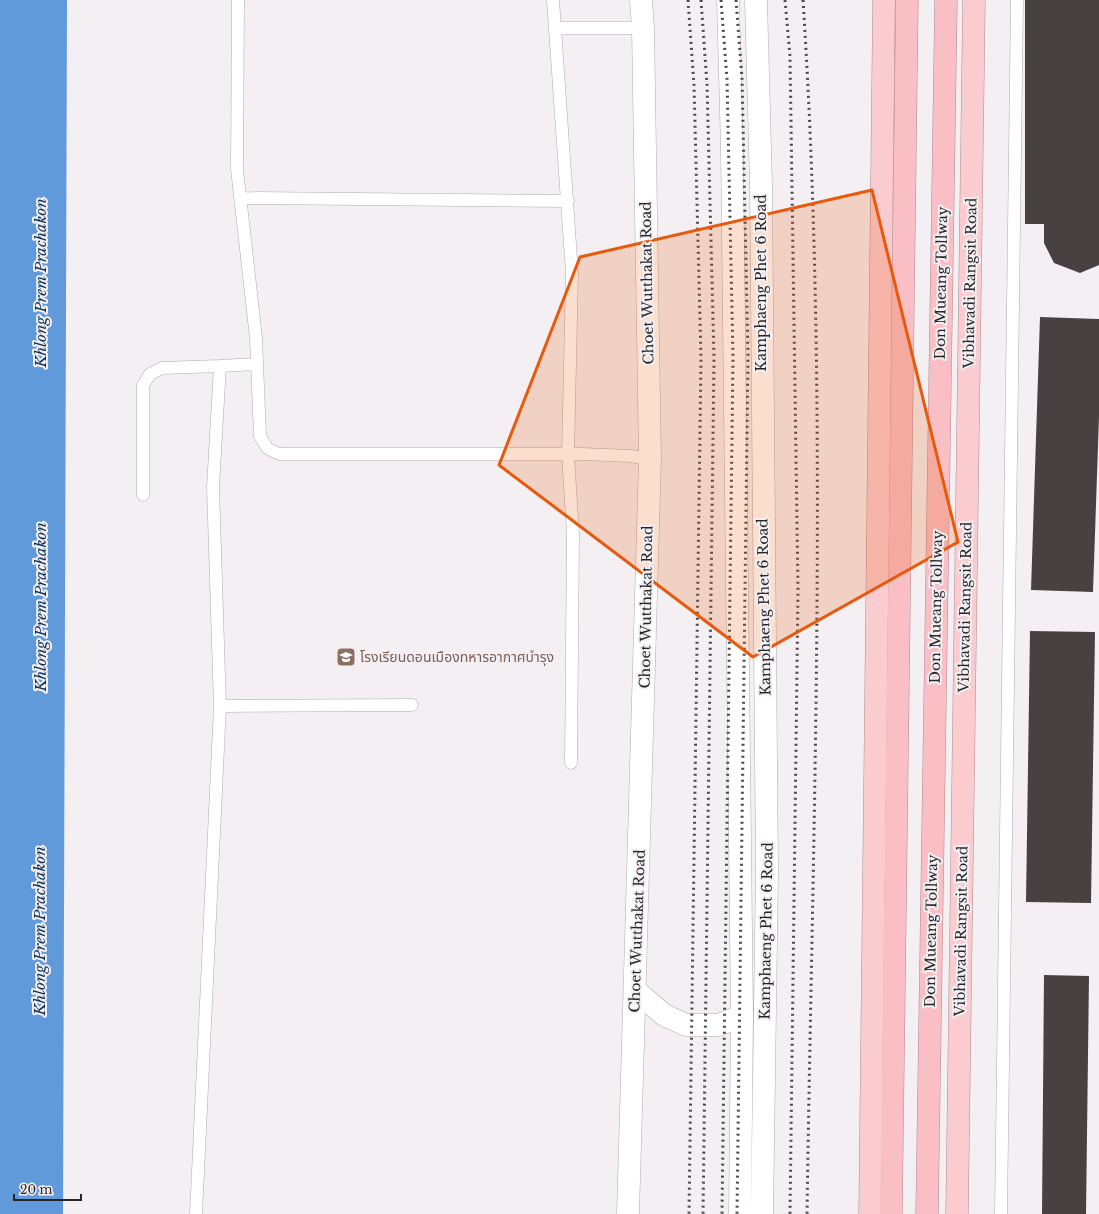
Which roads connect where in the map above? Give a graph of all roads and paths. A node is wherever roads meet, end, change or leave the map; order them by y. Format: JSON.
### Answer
{"nodes":[{"id":1,"x":238,"y":0,"type":"edge"},
{"id":2,"x":554,"y":0,"type":"edge"},
{"id":3,"x":641,"y":0,"type":"edge"},
{"id":4,"x":728,"y":0,"type":"edge"},
{"id":5,"x":756,"y":0,"type":"edge"},
{"id":6,"x":884,"y":0,"type":"edge"},
{"id":7,"x":906,"y":0,"type":"edge"},
{"id":8,"x":946,"y":0,"type":"edge"},
{"id":9,"x":974,"y":0,"type":"edge"},
{"id":10,"x":1017,"y":0,"type":"edge"},
{"id":11,"x":635,"y":27,"type":"junction"},
{"id":12,"x":556,"y":28,"type":"junction"},
{"id":13,"x":241,"y":198,"type":"junction"},
{"id":14,"x":568,"y":200,"type":"junction"},
{"id":15,"x":257,"y":364,"type":"junction"},
{"id":16,"x":220,"y":366,"type":"junction"},
{"id":17,"x":568,"y":455,"type":"junction"},
{"id":18,"x":640,"y":458,"type":"junction"},
{"id":19,"x":143,"y":495,"type":"dead end"},
{"id":20,"x":412,"y":705,"type":"dead end"},
{"id":21,"x":220,"y":706,"type":"junction"},
{"id":22,"x":571,"y":763,"type":"dead end"},
{"id":23,"x":636,"y":992,"type":"junction"},
{"id":24,"x":742,"y":1016,"type":"junction"},
{"id":25,"x":196,"y":1214,"type":"edge"},
{"id":26,"x":628,"y":1214,"type":"edge"},
{"id":27,"x":740,"y":1214,"type":"edge"},
{"id":28,"x":762,"y":1214,"type":"edge"},
{"id":29,"x":870,"y":1214,"type":"edge"},
{"id":30,"x":891,"y":1214,"type":"edge"},
{"id":31,"x":927,"y":1214,"type":"edge"},
{"id":32,"x":957,"y":1214,"type":"edge"},
{"id":33,"x":1001,"y":1214,"type":"edge"}],
"edges":[{"from":1,"to":13,"type":"lane"},
{"from":2,"to":12,"type":"lane"},
{"from":3,"to":11,"type":"main road","name":"Choet Wutthakat Road"},
{"from":4,"to":24,"type":"main road","name":"Kamphaeng Phet 6 Road"},
{"from":5,"to":28,"type":"main road","name":"Kamphaeng Phet 6 Road"},
{"from":6,"to":29,"type":"highway"},
{"from":7,"to":30,"type":"highway"},
{"from":8,"to":31,"type":"highway","name":"Don Mueang Tollway"},
{"from":9,"to":32,"type":"highway","name":"Vibhavadi Rangsit Road"},
{"from":10,"to":33,"type":"lane"},
{"from":11,"to":12,"type":"lane"},
{"from":11,"to":18,"type":"main road","name":"Choet Wutthakat Road"},
{"from":12,"to":14,"type":"lane"},
{"from":13,"to":14,"type":"lane"},
{"from":13,"to":15,"type":"lane"},
{"from":14,"to":17,"type":"lane"},
{"from":15,"to":16,"type":"lane"},
{"from":15,"to":17,"type":"lane"},
{"from":16,"to":19,"type":"lane"},
{"from":16,"to":21,"type":"lane"},
{"from":17,"to":18,"type":"lane"},
{"from":17,"to":22,"type":"lane"},
{"from":18,"to":23,"type":"main road","name":"Choet Wutthakat Road"},
{"from":20,"to":21,"type":"lane"},
{"from":21,"to":25,"type":"lane"},
{"from":23,"to":24,"type":"main road"},
{"from":23,"to":26,"type":"main road","name":"Choet Wutthakat Road"},
{"from":24,"to":27,"type":"main road","name":"Kamphaeng Phet 6 Road"}]}
